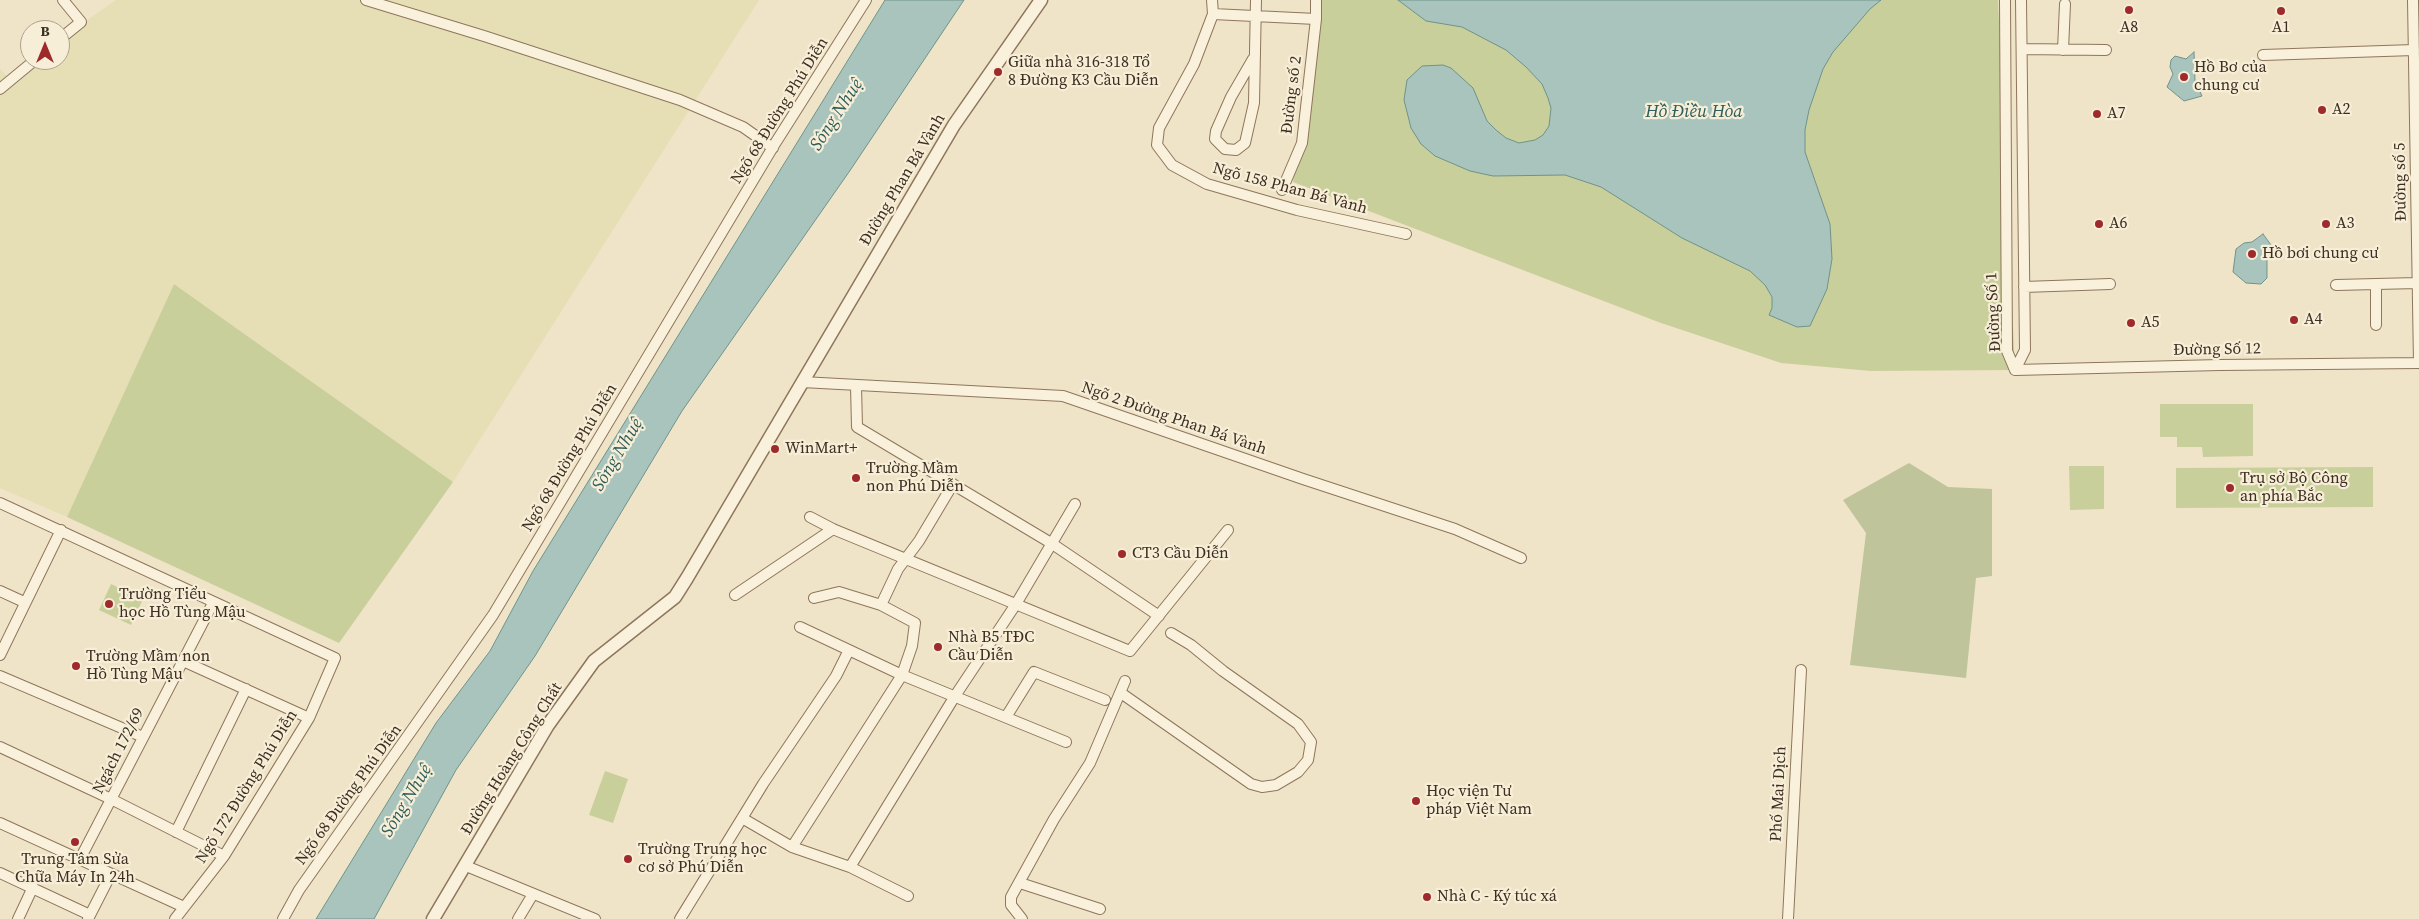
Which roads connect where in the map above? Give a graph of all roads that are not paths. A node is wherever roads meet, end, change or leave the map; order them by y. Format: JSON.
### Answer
{"nodes":[{"id":1,"x":63,"y":0,"type":"edge"},
{"id":2,"x":366,"y":0,"type":"edge"},
{"id":3,"x":866,"y":0,"type":"edge"},
{"id":4,"x":1041,"y":0,"type":"edge"},
{"id":5,"x":1212,"y":0,"type":"edge"},
{"id":6,"x":1256,"y":0,"type":"edge"},
{"id":7,"x":1316,"y":0,"type":"edge"},
{"id":8,"x":2005,"y":0,"type":"edge"},
{"id":9,"x":2021,"y":0,"type":"edge"},
{"id":10,"x":2413,"y":0,"type":"edge"},
{"id":11,"x":2064,"y":4,"type":"dead end"},
{"id":12,"x":1213,"y":14,"type":"junction"},
{"id":13,"x":1255,"y":15,"type":"junction"},
{"id":14,"x":1316,"y":19,"type":"junction"},
{"id":15,"x":70,"y":31,"type":"edge"},
{"id":16,"x":2022,"y":49,"type":"junction"},
{"id":17,"x":2063,"y":50,"type":"junction"},
{"id":18,"x":2106,"y":50,"type":"dead end"},
{"id":19,"x":2414,"y":50,"type":"junction"},
{"id":20,"x":2263,"y":54,"type":"dead end"},
{"id":21,"x":1253,"y":59,"type":"junction"},
{"id":22,"x":23,"y":70,"type":"edge"},
{"id":23,"x":0,"y":89,"type":"edge"},
{"id":24,"x":773,"y":148,"type":"junction"},
{"id":25,"x":1282,"y":190,"type":"dead end"},
{"id":26,"x":1406,"y":234,"type":"dead end"},
{"id":27,"x":2418,"y":283,"type":"junction"},
{"id":28,"x":2110,"y":284,"type":"dead end"},
{"id":29,"x":2376,"y":284,"type":"junction"},
{"id":30,"x":2336,"y":285,"type":"dead end"},
{"id":31,"x":2024,"y":287,"type":"junction"},
{"id":32,"x":2376,"y":325,"type":"dead end"},
{"id":33,"x":2419,"y":363,"type":"edge"},
{"id":34,"x":2015,"y":370,"type":"junction"},
{"id":35,"x":802,"y":382,"type":"junction"},
{"id":36,"x":856,"y":386,"type":"junction"},
{"id":37,"x":953,"y":484,"type":"junction"},
{"id":38,"x":0,"y":503,"type":"edge"},
{"id":39,"x":1075,"y":504,"type":"dead end"},
{"id":40,"x":810,"y":517,"type":"dead end"},
{"id":41,"x":833,"y":529,"type":"junction"},
{"id":42,"x":61,"y":530,"type":"junction"},
{"id":43,"x":1228,"y":530,"type":"dead end"},
{"id":44,"x":1051,"y":543,"type":"junction"},
{"id":45,"x":906,"y":558,"type":"junction"},
{"id":46,"x":1521,"y":558,"type":"dead end"},
{"id":47,"x":0,"y":591,"type":"edge"},
{"id":48,"x":735,"y":595,"type":"dead end"},
{"id":49,"x":814,"y":598,"type":"dead end"},
{"id":50,"x":24,"y":602,"type":"junction"},
{"id":51,"x":213,"y":603,"type":"junction"},
{"id":52,"x":1016,"y":604,"type":"junction"},
{"id":53,"x":881,"y":605,"type":"junction"},
{"id":54,"x":1159,"y":616,"type":"junction"},
{"id":55,"x":800,"y":627,"type":"dead end"},
{"id":56,"x":1171,"y":633,"type":"dead end"},
{"id":57,"x":850,"y":650,"type":"junction"},
{"id":58,"x":0,"y":655,"type":"edge"},
{"id":59,"x":183,"y":661,"type":"junction"},
{"id":60,"x":1802,"y":670,"type":"dead end"},
{"id":61,"x":902,"y":675,"type":"junction"},
{"id":62,"x":0,"y":676,"type":"edge"},
{"id":63,"x":1125,"y":681,"type":"dead end"},
{"id":64,"x":246,"y":689,"type":"junction"},
{"id":65,"x":1121,"y":693,"type":"junction"},
{"id":66,"x":955,"y":696,"type":"junction"},
{"id":67,"x":1105,"y":700,"type":"dead end"},
{"id":68,"x":1006,"y":717,"type":"junction"},
{"id":69,"x":308,"y":718,"type":"junction"},
{"id":70,"x":143,"y":737,"type":"junction"},
{"id":71,"x":1066,"y":742,"type":"dead end"},
{"id":72,"x":0,"y":747,"type":"edge"},
{"id":73,"x":111,"y":799,"type":"junction"},
{"id":74,"x":742,"y":818,"type":"junction"},
{"id":75,"x":0,"y":823,"type":"edge"},
{"id":76,"x":176,"y":832,"type":"junction"},
{"id":77,"x":792,"y":847,"type":"junction"},
{"id":78,"x":224,"y":856,"type":"junction"},
{"id":79,"x":80,"y":859,"type":"junction"},
{"id":80,"x":466,"y":866,"type":"junction"},
{"id":81,"x":850,"y":867,"type":"junction"},
{"id":82,"x":0,"y":873,"type":"edge"},
{"id":83,"x":111,"y":874,"type":"junction"},
{"id":84,"x":1020,"y":883,"type":"junction"},
{"id":85,"x":33,"y":887,"type":"junction"},
{"id":86,"x":533,"y":894,"type":"junction"},
{"id":87,"x":908,"y":896,"type":"dead end"},
{"id":88,"x":184,"y":907,"type":"junction"},
{"id":89,"x":1100,"y":909,"type":"dead end"},
{"id":90,"x":89,"y":917,"type":"edge"},
{"id":91,"x":18,"y":919,"type":"edge"},
{"id":92,"x":175,"y":919,"type":"edge"},
{"id":93,"x":283,"y":919,"type":"edge"},
{"id":94,"x":433,"y":919,"type":"edge"},
{"id":95,"x":518,"y":919,"type":"edge"},
{"id":96,"x":595,"y":919,"type":"edge"},
{"id":97,"x":680,"y":919,"type":"edge"},
{"id":98,"x":1022,"y":919,"type":"edge"},
{"id":99,"x":1788,"y":919,"type":"edge"}],
"edges":[{"from":1,"to":15,"type":"street"},
{"from":2,"to":24,"type":"street"},
{"from":3,"to":24,"type":"street","name":"Ngõ 68 Đường Phú Diễn"},
{"from":4,"to":35,"type":"street","name":"Đường Phan Bá Vành"},
{"from":5,"to":12,"type":"street","name":"Ngõ 158 Phan Bá Vành"},
{"from":6,"to":13,"type":"street"},
{"from":7,"to":14,"type":"street","name":"Đường số 2"},
{"from":8,"to":34,"type":"street","name":"Đường Số 1"},
{"from":9,"to":16,"type":"street","name":"Đường Số 1"},
{"from":10,"to":19,"type":"street","name":"Đường số 5"},
{"from":11,"to":17,"type":"street"},
{"from":12,"to":13,"type":"street"},
{"from":12,"to":26,"type":"street","name":"Ngõ 158 Phan Bá Vành"},
{"from":13,"to":14,"type":"street"},
{"from":13,"to":21,"type":"street"},
{"from":14,"to":25,"type":"street","name":"Đường số 2"},
{"from":16,"to":17,"type":"street"},
{"from":16,"to":31,"type":"street","name":"Đường Số 1"},
{"from":17,"to":18,"type":"street"},
{"from":19,"to":20,"type":"street"},
{"from":19,"to":27,"type":"street","name":"Đường số 5"},
{"from":21,"to":21,"type":"street"},
{"from":22,"to":23,"type":"street"},
{"from":24,"to":93,"type":"street","name":"Ngõ 68 Đường Phú Diễn"},
{"from":27,"to":29,"type":"street"},
{"from":27,"to":33,"type":"street","name":"Đường số 5"},
{"from":28,"to":31,"type":"street"},
{"from":29,"to":30,"type":"street"},
{"from":29,"to":32,"type":"street"},
{"from":31,"to":34,"type":"street","name":"Đường Số 1"},
{"from":33,"to":34,"type":"street","name":"Đường Số 12"},
{"from":35,"to":36,"type":"street","name":"Ngõ 2 Đường Phan Bá Vành"},
{"from":35,"to":80,"type":"street","name":"Đường Hoàng Công Chất"},
{"from":36,"to":37,"type":"street"},
{"from":36,"to":46,"type":"street","name":"Ngõ 2 Đường Phan Bá Vành"},
{"from":37,"to":44,"type":"street"},
{"from":37,"to":45,"type":"street"},
{"from":38,"to":42,"type":"street"},
{"from":39,"to":44,"type":"street"},
{"from":40,"to":41,"type":"street"},
{"from":41,"to":45,"type":"street"},
{"from":41,"to":48,"type":"street"},
{"from":42,"to":50,"type":"street"},
{"from":42,"to":51,"type":"street"},
{"from":43,"to":54,"type":"street"},
{"from":44,"to":52,"type":"street"},
{"from":44,"to":54,"type":"street"},
{"from":45,"to":52,"type":"street"},
{"from":45,"to":53,"type":"street"},
{"from":47,"to":50,"type":"street"},
{"from":49,"to":53,"type":"street"},
{"from":50,"to":58,"type":"street"},
{"from":51,"to":59,"type":"street","name":"Ngách 172/69"},
{"from":51,"to":69,"type":"street","name":"Ngõ 172 Đường Phú Diễn"},
{"from":52,"to":54,"type":"street"},
{"from":52,"to":66,"type":"street"},
{"from":53,"to":61,"type":"street"},
{"from":55,"to":57,"type":"street"},
{"from":56,"to":65,"type":"street"},
{"from":57,"to":61,"type":"street"},
{"from":57,"to":74,"type":"street"},
{"from":59,"to":64,"type":"street"},
{"from":59,"to":70,"type":"street","name":"Ngách 172/69"},
{"from":60,"to":99,"type":"street","name":"Phố Mai Dịch"},
{"from":61,"to":66,"type":"street"},
{"from":61,"to":77,"type":"street"},
{"from":62,"to":70,"type":"street"},
{"from":63,"to":65,"type":"street"},
{"from":64,"to":69,"type":"street"},
{"from":64,"to":76,"type":"street"},
{"from":65,"to":84,"type":"street"},
{"from":66,"to":68,"type":"street"},
{"from":66,"to":81,"type":"street"},
{"from":67,"to":68,"type":"street"},
{"from":68,"to":71,"type":"street"},
{"from":69,"to":78,"type":"street","name":"Ngõ 172 Đường Phú Diễn"},
{"from":70,"to":73,"type":"street","name":"Ngách 172/69"},
{"from":72,"to":73,"type":"street"},
{"from":73,"to":76,"type":"street"},
{"from":73,"to":79,"type":"street","name":"Ngách 172/69"},
{"from":74,"to":77,"type":"street"},
{"from":74,"to":97,"type":"street"},
{"from":75,"to":79,"type":"street"},
{"from":76,"to":78,"type":"street"},
{"from":77,"to":81,"type":"street"},
{"from":78,"to":88,"type":"street","name":"Ngõ 172 Đường Phú Diễn"},
{"from":79,"to":83,"type":"street"},
{"from":80,"to":86,"type":"street"},
{"from":80,"to":94,"type":"street","name":"Đường Hoàng Công Chất"},
{"from":81,"to":87,"type":"street"},
{"from":82,"to":85,"type":"street"},
{"from":83,"to":88,"type":"street"},
{"from":83,"to":90,"type":"street"},
{"from":84,"to":89,"type":"street"},
{"from":84,"to":98,"type":"street"},
{"from":85,"to":90,"type":"street"},
{"from":85,"to":91,"type":"street"},
{"from":86,"to":95,"type":"street"},
{"from":86,"to":96,"type":"street"},
{"from":88,"to":92,"type":"street","name":"Ngõ 172 Đường Phú Diễn"}]}
